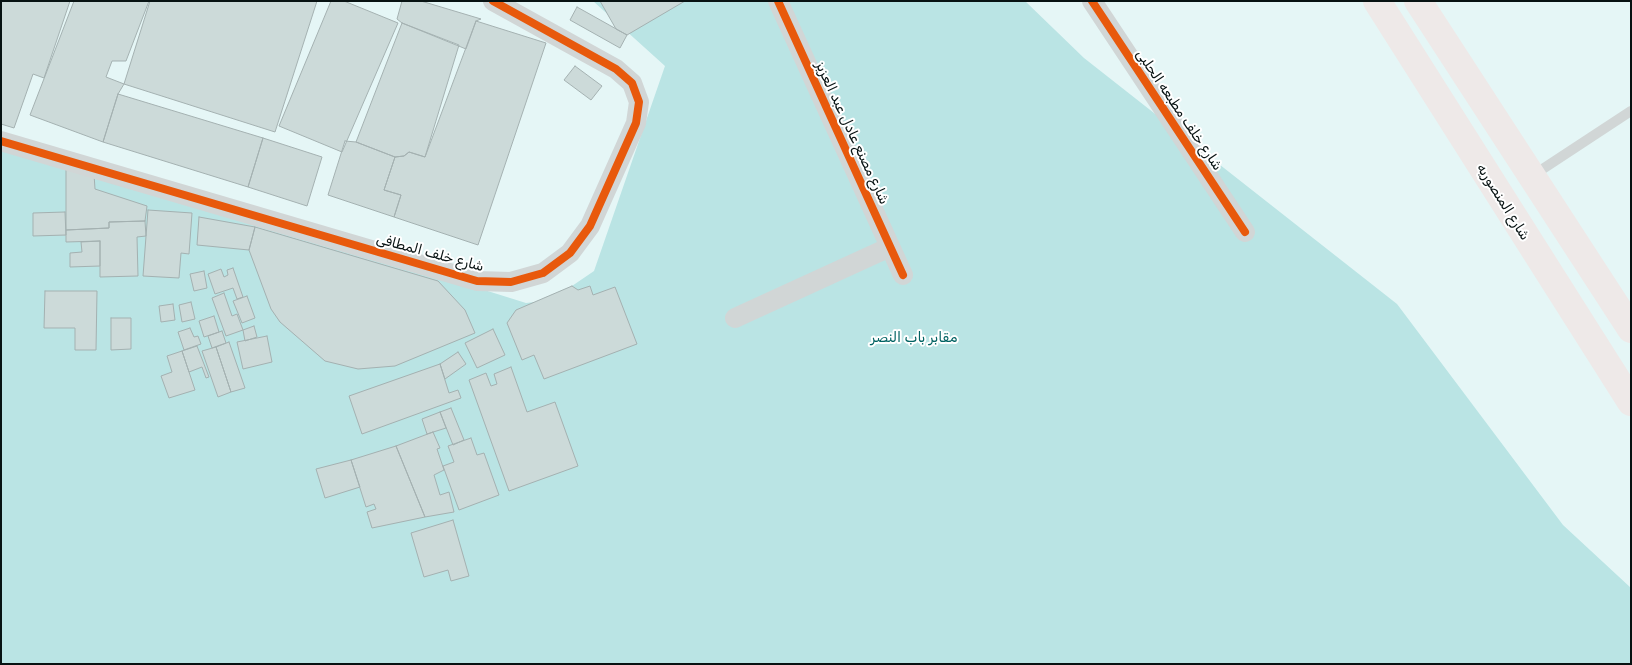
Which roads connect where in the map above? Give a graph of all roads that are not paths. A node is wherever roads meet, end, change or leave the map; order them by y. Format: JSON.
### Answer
{"nodes":[{"id":1,"x":493,"y":1,"type":"edge"},
{"id":2,"x":778,"y":1,"type":"edge"},
{"id":3,"x":1092,"y":1,"type":"edge"},
{"id":4,"x":1377,"y":1,"type":"edge"},
{"id":5,"x":1418,"y":1,"type":"edge"},
{"id":6,"x":1631,"y":110,"type":"edge"},
{"id":7,"x":1,"y":141,"type":"edge"},
{"id":8,"x":1531,"y":177,"type":"junction"},
{"id":9,"x":1500,"y":196,"type":"junction"},
{"id":10,"x":1245,"y":232,"type":"dead end"},
{"id":11,"x":890,"y":247,"type":"junction"},
{"id":12,"x":903,"y":275,"type":"dead end"},
{"id":13,"x":735,"y":318,"type":"dead end"},
{"id":14,"x":1631,"y":329,"type":"edge"},
{"id":15,"x":1631,"y":402,"type":"edge"}],
"edges":[{"from":1,"to":7,"type":"street","name":"شارع خلف المطافى"},
{"from":2,"to":11,"type":"street","name":"شارع مصنع عادل عبد العزيز"},
{"from":3,"to":10,"type":"street","name":"شارع خلف مطبعه الحلبى"},
{"from":4,"to":9,"type":"main road","name":"شارع المنصوريه"},
{"from":5,"to":8,"type":"main road"},
{"from":6,"to":8,"type":"lane"},
{"from":8,"to":9,"type":"main road"},
{"from":8,"to":14,"type":"main road"},
{"from":9,"to":15,"type":"main road","name":"شارع المنصوريه"},
{"from":11,"to":12,"type":"street","name":"شارع مصنع عادل عبد العزيز"},
{"from":11,"to":13,"type":"street"}]}
